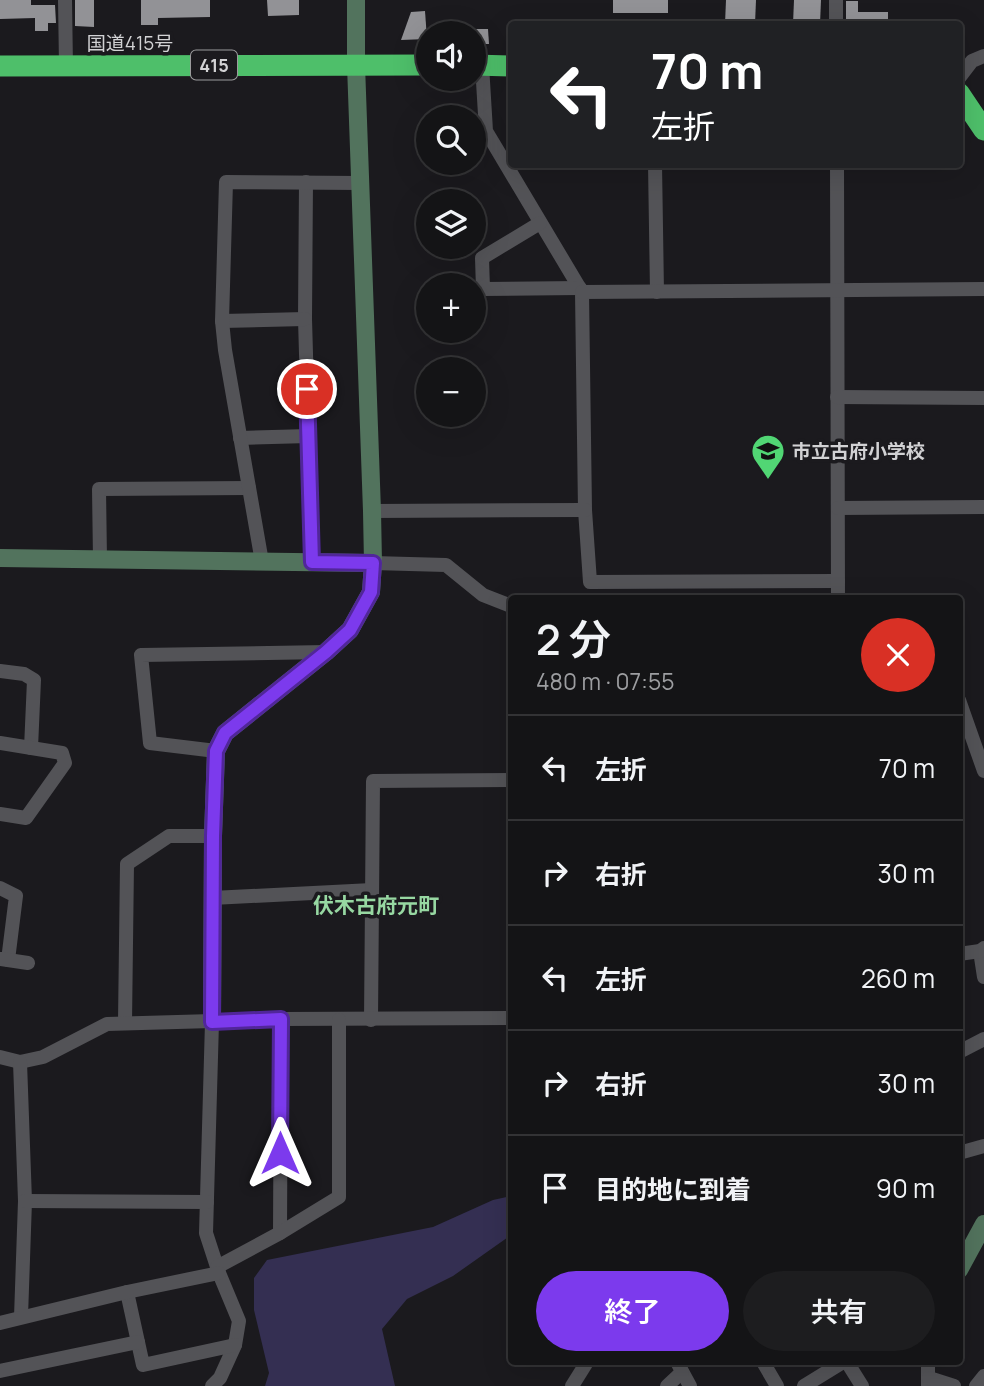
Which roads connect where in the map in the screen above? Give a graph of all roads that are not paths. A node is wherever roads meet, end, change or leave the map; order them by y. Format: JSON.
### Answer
{"nodes":[{"id":1,"x":65,"y":0,"type":"edge"},
{"id":2,"x":356,"y":0,"type":"edge"},
{"id":3,"x":836,"y":0,"type":"edge"},
{"id":4,"x":836,"y":21,"type":"edge"},
{"id":5,"x":984,"y":56,"type":"edge"},
{"id":6,"x":356,"y":65,"type":"junction"},
{"id":7,"x":416,"y":65,"type":"edge"},
{"id":8,"x":486,"y":65,"type":"edge"},
{"id":9,"x":0,"y":66,"type":"edge"},
{"id":10,"x":66,"y":66,"type":"junction"},
{"id":11,"x":508,"y":66,"type":"edge"},
{"id":12,"x":963,"y":73,"type":"edge"},
{"id":13,"x":481,"y":91,"type":"edge"},
{"id":14,"x":963,"y":99,"type":"edge"},
{"id":15,"x":984,"y":130,"type":"edge"},
{"id":16,"x":655,"y":168,"type":"edge"},
{"id":17,"x":837,"y":168,"type":"edge"},
{"id":18,"x":306,"y":182,"type":"junction"},
{"id":19,"x":360,"y":183,"type":"junction"},
{"id":20,"x":540,"y":223,"type":"junction"},
{"id":21,"x":984,"y":289,"type":"edge"},
{"id":22,"x":581,"y":290,"type":"junction"},
{"id":23,"x":837,"y":291,"type":"junction"},
{"id":24,"x":657,"y":292,"type":"junction"},
{"id":25,"x":305,"y":319,"type":"junction"},
{"id":26,"x":222,"y":321,"type":"junction"},
{"id":27,"x":837,"y":397,"type":"junction"},
{"id":28,"x":984,"y":398,"type":"edge"},
{"id":29,"x":309,"y":436,"type":"junction"},
{"id":30,"x":240,"y":438,"type":"junction"},
{"id":31,"x":249,"y":488,"type":"junction"},
{"id":32,"x":984,"y":507,"type":"edge"},
{"id":33,"x":838,"y":508,"type":"junction"},
{"id":34,"x":585,"y":510,"type":"junction"},
{"id":35,"x":372,"y":511,"type":"junction"},
{"id":36,"x":0,"y":558,"type":"edge"},
{"id":37,"x":100,"y":559,"type":"junction"},
{"id":38,"x":262,"y":562,"type":"junction"},
{"id":39,"x":312,"y":562,"type":"junction"},
{"id":40,"x":373,"y":563,"type":"junction"},
{"id":41,"x":838,"y":581,"type":"junction"},
{"id":42,"x":838,"y":595,"type":"edge"},
{"id":43,"x":508,"y":605,"type":"edge"},
{"id":44,"x":326,"y":652,"type":"junction"},
{"id":45,"x":0,"y":671,"type":"edge"},
{"id":46,"x":963,"y":711,"type":"edge"},
{"id":47,"x":0,"y":743,"type":"edge"},
{"id":48,"x":31,"y":748,"type":"junction"},
{"id":49,"x":216,"y":751,"type":"junction"},
{"id":50,"x":984,"y":771,"type":"edge"},
{"id":51,"x":508,"y":780,"type":"edge"},
{"id":52,"x":0,"y":814,"type":"edge"},
{"id":53,"x":213,"y":836,"type":"junction"},
{"id":54,"x":0,"y":888,"type":"edge"},
{"id":55,"x":372,"y":890,"type":"junction"},
{"id":56,"x":212,"y":898,"type":"junction"},
{"id":57,"x":982,"y":950,"type":"edge"},
{"id":58,"x":963,"y":953,"type":"edge"},
{"id":59,"x":4,"y":960,"type":"edge"},
{"id":60,"x":28,"y":963,"type":"dead end"},
{"id":61,"x":984,"y":977,"type":"edge"},
{"id":62,"x":508,"y":1018,"type":"edge"},
{"id":63,"x":281,"y":1019,"type":"junction"},
{"id":64,"x":339,"y":1020,"type":"junction"},
{"id":65,"x":371,"y":1020,"type":"junction"},
{"id":66,"x":212,"y":1022,"type":"junction"},
{"id":67,"x":125,"y":1024,"type":"junction"},
{"id":68,"x":984,"y":1039,"type":"edge"},
{"id":69,"x":963,"y":1050,"type":"edge"},
{"id":70,"x":0,"y":1057,"type":"edge"},
{"id":71,"x":20,"y":1062,"type":"junction"},
{"id":72,"x":984,"y":1146,"type":"edge"},
{"id":73,"x":963,"y":1152,"type":"edge"},
{"id":74,"x":25,"y":1201,"type":"junction"},
{"id":75,"x":207,"y":1202,"type":"junction"},
{"id":76,"x":984,"y":1224,"type":"edge"},
{"id":77,"x":280,"y":1233,"type":"junction"},
{"id":78,"x":979,"y":1248,"type":"edge"},
{"id":79,"x":963,"y":1263,"type":"edge"},
{"id":80,"x":218,"y":1270,"type":"junction"},
{"id":81,"x":127,"y":1292,"type":"junction"},
{"id":82,"x":21,"y":1317,"type":"junction"},
{"id":83,"x":0,"y":1323,"type":"edge"},
{"id":84,"x":138,"y":1342,"type":"junction"},
{"id":85,"x":235,"y":1345,"type":"junction"},
{"id":86,"x":585,"y":1365,"type":"edge"},
{"id":87,"x":765,"y":1365,"type":"edge"},
{"id":88,"x":840,"y":1365,"type":"edge"},
{"id":89,"x":847,"y":1365,"type":"edge"},
{"id":90,"x":679,"y":1367,"type":"edge"},
{"id":91,"x":0,"y":1370,"type":"edge"},
{"id":92,"x":984,"y":1376,"type":"edge"},
{"id":93,"x":929,"y":1382,"type":"edge"},
{"id":94,"x":212,"y":1386,"type":"edge"},
{"id":95,"x":572,"y":1386,"type":"edge"},
{"id":96,"x":667,"y":1386,"type":"edge"},
{"id":97,"x":690,"y":1386,"type":"edge"},
{"id":98,"x":777,"y":1386,"type":"edge"},
{"id":99,"x":804,"y":1386,"type":"edge"},
{"id":100,"x":862,"y":1386,"type":"edge"},
{"id":101,"x":954,"y":1386,"type":"edge"},
{"id":102,"x":976,"y":1386,"type":"edge"}],
"edges":[{"from":1,"to":10,"type":"street"},
{"from":2,"to":6,"type":"street"},
{"from":3,"to":4,"type":"street"},
{"from":5,"to":12,"type":"street"},
{"from":6,"to":7,"type":"highway","name":"国道415号","number":"415"},
{"from":6,"to":10,"type":"highway","name":"国道415号","number":"415"},
{"from":6,"to":19,"type":"street"},
{"from":8,"to":11,"type":"highway"},
{"from":9,"to":10,"type":"highway","name":"国道415号","number":"415"},
{"from":13,"to":20,"type":"street"},
{"from":14,"to":15,"type":"highway"},
{"from":16,"to":24,"type":"street"},
{"from":17,"to":23,"type":"street"},
{"from":18,"to":19,"type":"street"},
{"from":18,"to":25,"type":"street"},
{"from":18,"to":26,"type":"street"},
{"from":19,"to":35,"type":"street"},
{"from":20,"to":22,"type":"street"},
{"from":20,"to":22,"type":"street"},
{"from":21,"to":23,"type":"street"},
{"from":22,"to":24,"type":"street"},
{"from":22,"to":34,"type":"street"},
{"from":23,"to":24,"type":"street"},
{"from":23,"to":27,"type":"street"},
{"from":25,"to":26,"type":"street"},
{"from":25,"to":29,"type":"street"},
{"from":26,"to":30,"type":"street"},
{"from":27,"to":28,"type":"street"},
{"from":27,"to":33,"type":"street"},
{"from":29,"to":30,"type":"street"},
{"from":29,"to":39,"type":"street"},
{"from":30,"to":31,"type":"street"},
{"from":31,"to":37,"type":"street"},
{"from":31,"to":38,"type":"street"},
{"from":32,"to":33,"type":"street"},
{"from":33,"to":41,"type":"street"},
{"from":34,"to":35,"type":"street"},
{"from":34,"to":41,"type":"street"},
{"from":35,"to":40,"type":"street"},
{"from":36,"to":37,"type":"street"},
{"from":37,"to":38,"type":"street"},
{"from":38,"to":39,"type":"street"},
{"from":39,"to":40,"type":"street"},
{"from":40,"to":43,"type":"street"},
{"from":40,"to":44,"type":"street"},
{"from":41,"to":42,"type":"street"},
{"from":44,"to":49,"type":"street"},
{"from":44,"to":49,"type":"street"},
{"from":45,"to":48,"type":"street"},
{"from":46,"to":50,"type":"street"},
{"from":47,"to":48,"type":"street"},
{"from":48,"to":52,"type":"street"},
{"from":49,"to":53,"type":"street"},
{"from":51,"to":55,"type":"street"},
{"from":53,"to":56,"type":"street"},
{"from":53,"to":67,"type":"street"},
{"from":54,"to":59,"type":"street"},
{"from":55,"to":56,"type":"street"},
{"from":55,"to":65,"type":"street"},
{"from":56,"to":66,"type":"street"},
{"from":57,"to":58,"type":"street"},
{"from":57,"to":61,"type":"street"},
{"from":59,"to":60,"type":"street"},
{"from":62,"to":65,"type":"street"},
{"from":63,"to":64,"type":"street"},
{"from":63,"to":66,"type":"street"},
{"from":63,"to":77,"type":"street"},
{"from":64,"to":65,"type":"street"},
{"from":64,"to":77,"type":"street"},
{"from":66,"to":67,"type":"street"},
{"from":66,"to":75,"type":"street"},
{"from":67,"to":71,"type":"street"},
{"from":68,"to":69,"type":"street"},
{"from":70,"to":71,"type":"street"},
{"from":71,"to":74,"type":"street"},
{"from":72,"to":73,"type":"street"},
{"from":74,"to":75,"type":"street"},
{"from":74,"to":82,"type":"street"},
{"from":75,"to":80,"type":"street"},
{"from":76,"to":78,"type":"street"},
{"from":77,"to":80,"type":"street"},
{"from":78,"to":79,"type":"street"},
{"from":80,"to":81,"type":"street"},
{"from":80,"to":85,"type":"street"},
{"from":81,"to":82,"type":"street"},
{"from":81,"to":84,"type":"street"},
{"from":82,"to":83,"type":"street"},
{"from":84,"to":85,"type":"street"},
{"from":84,"to":91,"type":"street"},
{"from":85,"to":94,"type":"street"},
{"from":86,"to":95,"type":"street"},
{"from":87,"to":98,"type":"street"},
{"from":88,"to":99,"type":"street"},
{"from":89,"to":100,"type":"street"},
{"from":90,"to":96,"type":"street"},
{"from":90,"to":97,"type":"street"},
{"from":92,"to":102,"type":"street"},
{"from":93,"to":101,"type":"street"}]}
